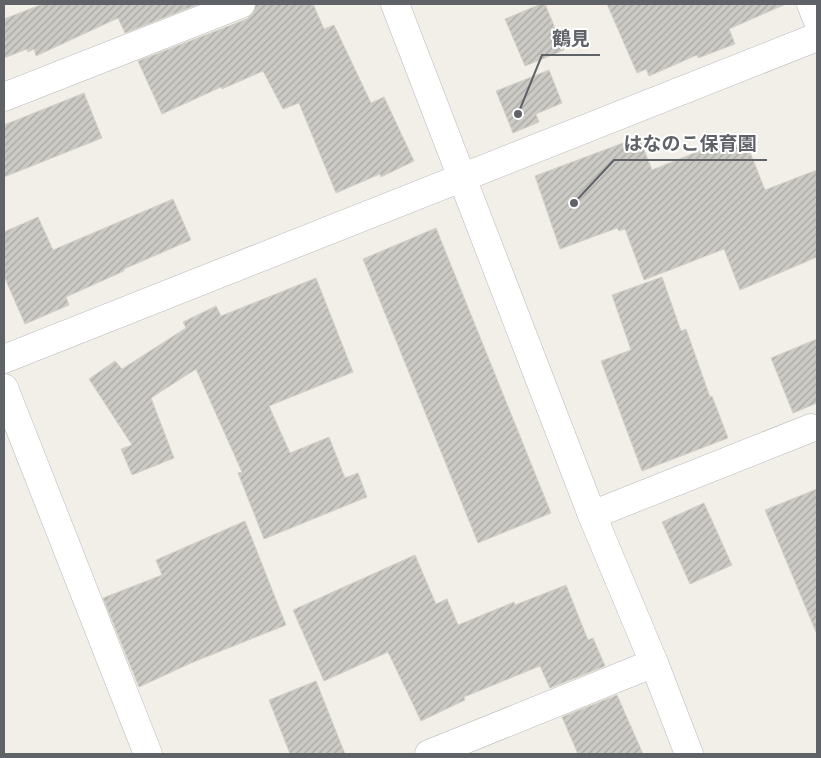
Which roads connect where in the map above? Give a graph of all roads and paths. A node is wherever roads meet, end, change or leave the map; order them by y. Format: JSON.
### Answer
{"nodes":[{"id":1,"x":241,"y":4,"type":"edge"},
{"id":2,"x":395,"y":4,"type":"edge"},
{"id":3,"x":812,"y":4,"type":"edge"},
{"id":4,"x":817,"y":19,"type":"edge"},
{"id":5,"x":817,"y":37,"type":"edge"},
{"id":6,"x":4,"y":97,"type":"edge"},
{"id":7,"x":462,"y":178,"type":"junction"},
{"id":8,"x":4,"y":359,"type":"edge"},
{"id":9,"x":4,"y":388,"type":"edge"},
{"id":10,"x":815,"y":433,"type":"edge"},
{"id":11,"x":592,"y":515,"type":"junction"},
{"id":12,"x":654,"y":663,"type":"junction"},
{"id":13,"x":148,"y":754,"type":"edge"},
{"id":14,"x":429,"y":754,"type":"edge"},
{"id":15,"x":689,"y":754,"type":"edge"}],
"edges":[{"from":1,"to":6,"type":"street"},
{"from":2,"to":7,"type":"street"},
{"from":3,"to":4,"type":"street"},
{"from":5,"to":7,"type":"street"},
{"from":7,"to":8,"type":"street"},
{"from":7,"to":11,"type":"street"},
{"from":9,"to":13,"type":"street"},
{"from":10,"to":11,"type":"street"},
{"from":11,"to":12,"type":"street"},
{"from":12,"to":14,"type":"street"},
{"from":12,"to":15,"type":"street"}]}
